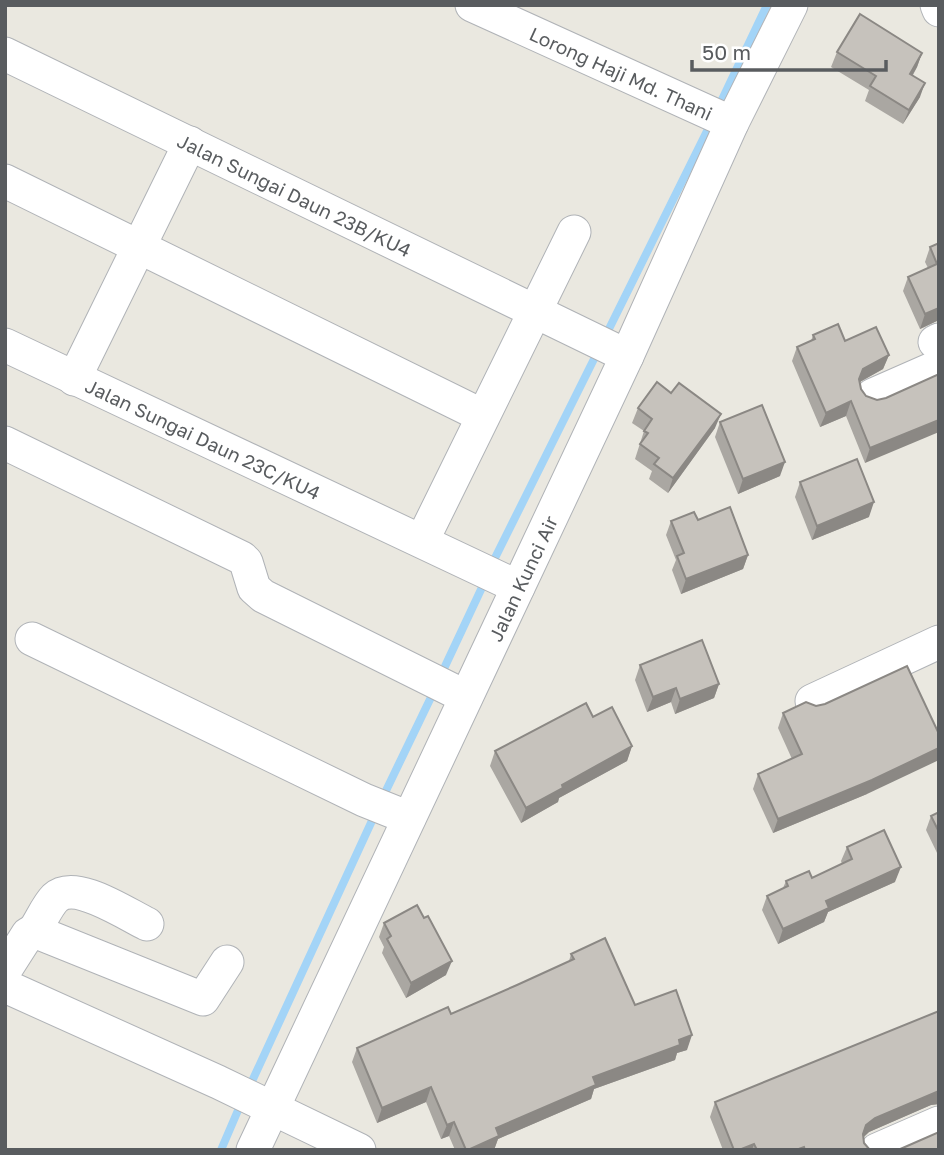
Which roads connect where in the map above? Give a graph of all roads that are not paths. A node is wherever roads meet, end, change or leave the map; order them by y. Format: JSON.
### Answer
{"nodes":[{"id":1,"x":472,"y":5,"type":"edge"},
{"id":2,"x":791,"y":5,"type":"edge"},
{"id":3,"x":5,"y":54,"type":"edge"},
{"id":4,"x":717,"y":116,"type":"junction"},
{"id":5,"x":190,"y":143,"type":"junction"},
{"id":6,"x":5,"y":181,"type":"edge"},
{"id":7,"x":574,"y":232,"type":"dead end"},
{"id":8,"x":139,"y":245,"type":"junction"},
{"id":9,"x":535,"y":310,"type":"junction"},
{"id":10,"x":5,"y":345,"type":"edge"},
{"id":11,"x":607,"y":346,"type":"junction"},
{"id":12,"x":938,"y":349,"type":"edge"},
{"id":13,"x":75,"y":379,"type":"junction"},
{"id":14,"x":873,"y":394,"type":"dead end"},
{"id":15,"x":483,"y":416,"type":"junction"},
{"id":16,"x":5,"y":443,"type":"edge"},
{"id":17,"x":422,"y":541,"type":"junction"},
{"id":18,"x":499,"y":578,"type":"junction"},
{"id":19,"x":32,"y":639,"type":"dead end"},
{"id":20,"x":939,"y":642,"type":"edge"},
{"id":21,"x":447,"y":687,"type":"junction"},
{"id":22,"x":812,"y":701,"type":"edge"},
{"id":23,"x":389,"y":810,"type":"junction"},
{"id":24,"x":147,"y":924,"type":"dead end"},
{"id":25,"x":34,"y":931,"type":"junction"},
{"id":26,"x":227,"y":962,"type":"dead end"},
{"id":27,"x":5,"y":970,"type":"edge"},
{"id":28,"x":5,"y":986,"type":"edge"},
{"id":29,"x":267,"y":1106,"type":"junction"},
{"id":30,"x":939,"y":1123,"type":"edge"},
{"id":31,"x":253,"y":1150,"type":"edge"},
{"id":32,"x":359,"y":1150,"type":"edge"},
{"id":33,"x":877,"y":1150,"type":"edge"}],
"edges":[{"from":1,"to":4,"type":"street","name":"Lorong Haji Md. Thani"},
{"from":2,"to":4,"type":"street","name":"Jalan Kunci Air"},
{"from":3,"to":5,"type":"street","name":"Jalan Sungai Daun 23B/KU4"},
{"from":4,"to":11,"type":"street","name":"Jalan Kunci Air"},
{"from":5,"to":8,"type":"street"},
{"from":5,"to":9,"type":"street","name":"Jalan Sungai Daun 23B/KU4"},
{"from":6,"to":8,"type":"street"},
{"from":7,"to":9,"type":"street"},
{"from":8,"to":13,"type":"street"},
{"from":8,"to":15,"type":"street"},
{"from":9,"to":11,"type":"street","name":"Jalan Sungai Daun 23B/KU4"},
{"from":9,"to":15,"type":"street"},
{"from":10,"to":13,"type":"street","name":"Jalan Sungai Daun 23C/KU4"},
{"from":11,"to":18,"type":"street","name":"Jalan Kunci Air"},
{"from":12,"to":14,"type":"street"},
{"from":13,"to":17,"type":"street","name":"Jalan Sungai Daun 23C/KU4"},
{"from":15,"to":17,"type":"street"},
{"from":16,"to":21,"type":"street"},
{"from":17,"to":18,"type":"street","name":"Jalan Sungai Daun 23C/KU4"},
{"from":18,"to":21,"type":"street","name":"Jalan Kunci Air"},
{"from":19,"to":23,"type":"street"},
{"from":20,"to":22,"type":"street"},
{"from":21,"to":23,"type":"street","name":"Jalan Kunci Air"},
{"from":23,"to":29,"type":"street","name":"Jalan Kunci Air"},
{"from":24,"to":25,"type":"street"},
{"from":25,"to":26,"type":"street"},
{"from":25,"to":27,"type":"street"},
{"from":28,"to":29,"type":"street"},
{"from":29,"to":31,"type":"street","name":"Jalan Kunci Air"},
{"from":29,"to":32,"type":"street"},
{"from":30,"to":33,"type":"street"}]}
